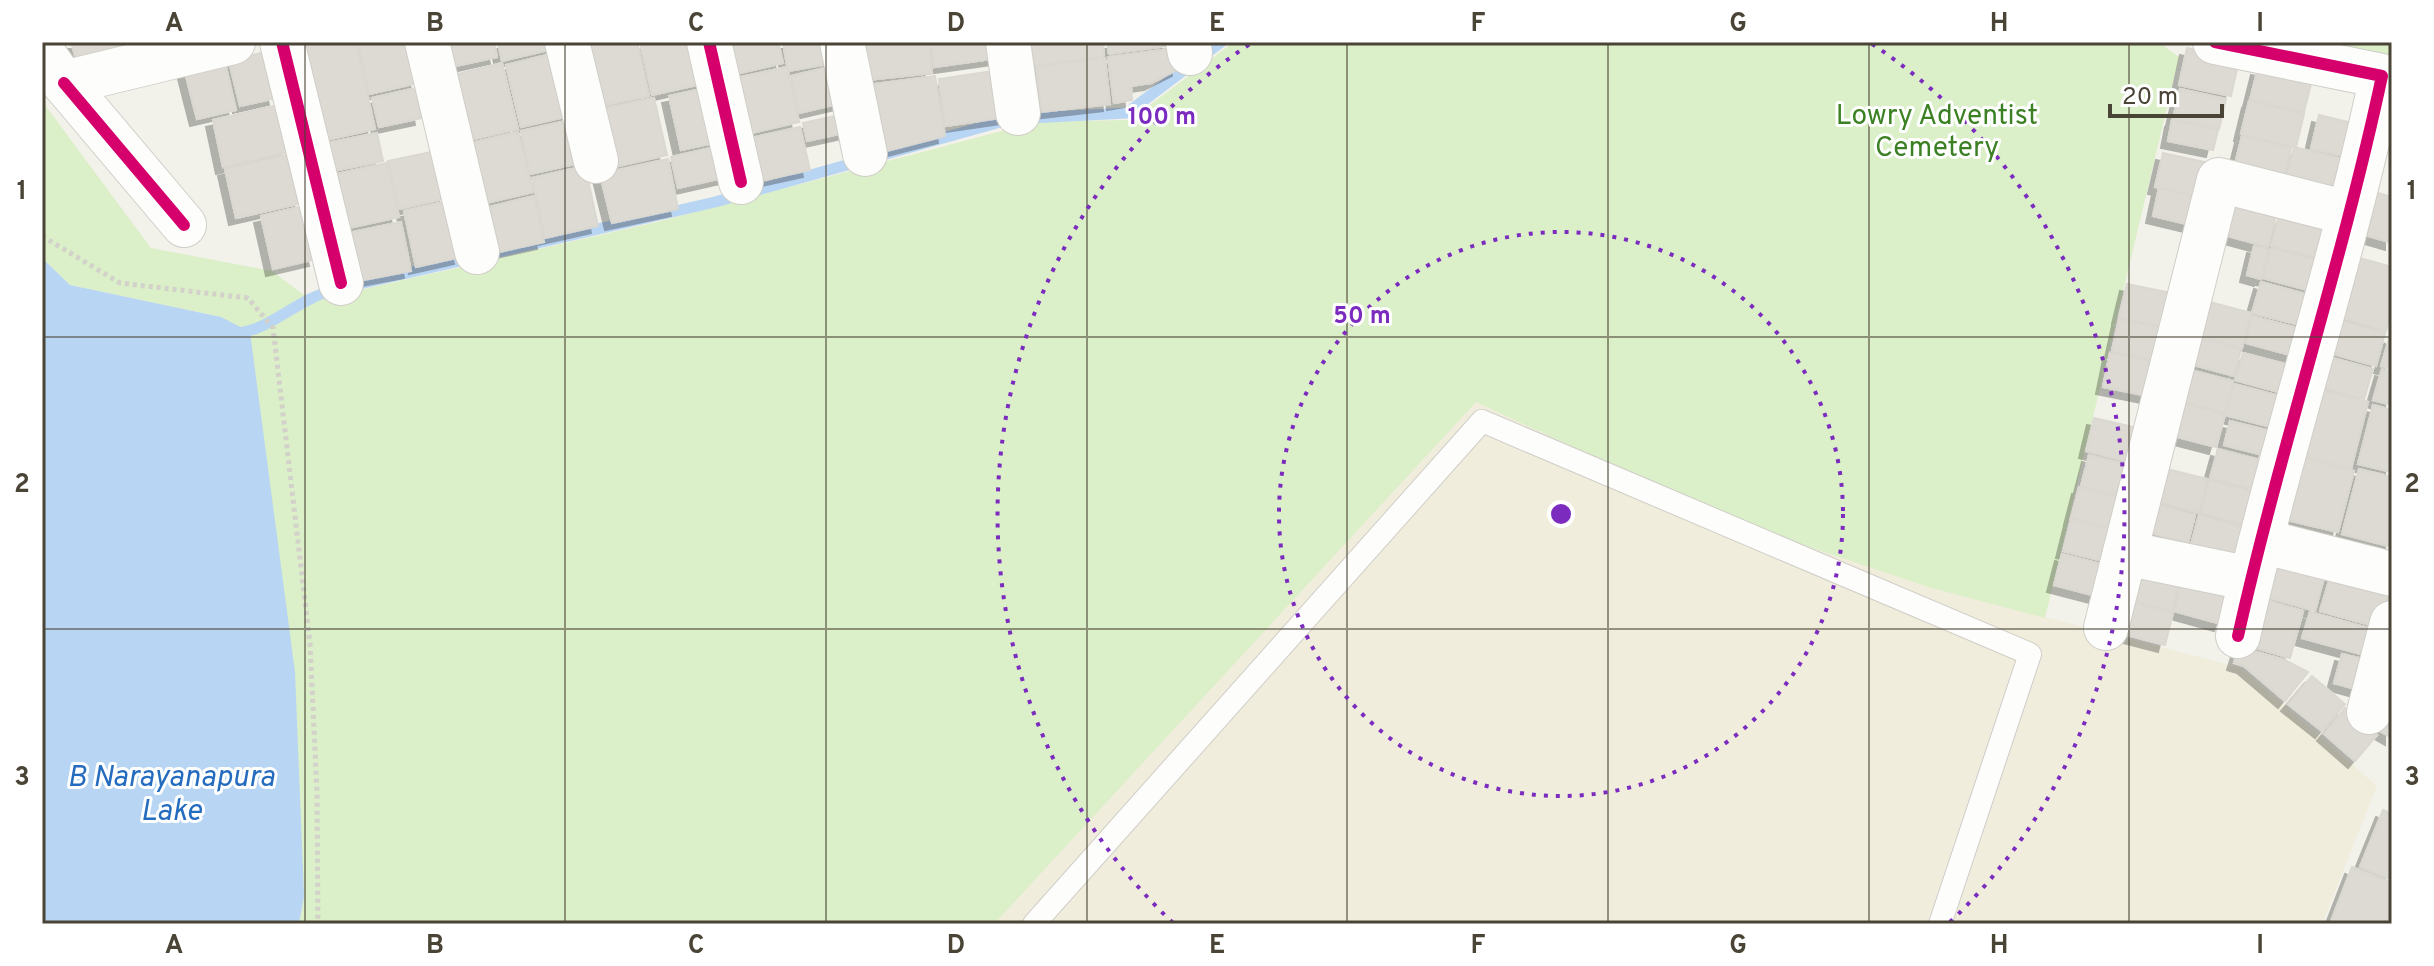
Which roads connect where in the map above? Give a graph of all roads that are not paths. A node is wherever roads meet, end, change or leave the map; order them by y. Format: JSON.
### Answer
{"nodes":[{"id":1,"x":233,"y":42,"type":"edge"},
{"id":2,"x":282,"y":42,"type":"edge"},
{"id":3,"x":427,"y":42,"type":"edge"},
{"id":4,"x":567,"y":42,"type":"edge"},
{"id":5,"x":709,"y":42,"type":"edge"},
{"id":6,"x":842,"y":42,"type":"edge"},
{"id":7,"x":1008,"y":42,"type":"edge"},
{"id":8,"x":2215,"y":42,"type":"edge"},
{"id":9,"x":53,"y":68,"type":"edge"},
{"id":10,"x":1018,"y":113,"type":"dead end"},
{"id":11,"x":865,"y":154,"type":"dead end"},
{"id":12,"x":596,"y":161,"type":"dead end"},
{"id":13,"x":2377,"y":171,"type":"edge"},
{"id":14,"x":741,"y":182,"type":"dead end"},
{"id":15,"x":2348,"y":213,"type":"junction"},
{"id":16,"x":184,"y":225,"type":"dead end"},
{"id":17,"x":477,"y":252,"type":"dead end"},
{"id":18,"x":341,"y":283,"type":"dead end"},
{"id":19,"x":2125,"y":553,"type":"junction"},
{"id":20,"x":2256,"y":560,"type":"junction"},
{"id":21,"x":2392,"y":574,"type":"edge"},
{"id":22,"x":2392,"y":623,"type":"edge"},
{"id":23,"x":2106,"y":628,"type":"dead end"},
{"id":24,"x":2238,"y":636,"type":"dead end"},
{"id":25,"x":2369,"y":712,"type":"dead end"},
{"id":26,"x":1034,"y":924,"type":"edge"},
{"id":27,"x":1940,"y":924,"type":"edge"}],
"edges":[{"from":1,"to":9,"type":"street"},
{"from":2,"to":18,"type":"street"},
{"from":3,"to":17,"type":"street"},
{"from":4,"to":12,"type":"street"},
{"from":5,"to":14,"type":"street"},
{"from":6,"to":11,"type":"street"},
{"from":7,"to":10,"type":"street"},
{"from":8,"to":13,"type":"street"},
{"from":9,"to":16,"type":"street"},
{"from":13,"to":15,"type":"street"},
{"from":15,"to":19,"type":"street"},
{"from":15,"to":20,"type":"street"},
{"from":19,"to":20,"type":"street"},
{"from":19,"to":23,"type":"street"},
{"from":20,"to":21,"type":"street"},
{"from":20,"to":24,"type":"street"},
{"from":22,"to":25,"type":"street"},
{"from":26,"to":27,"type":"lane"}]}
